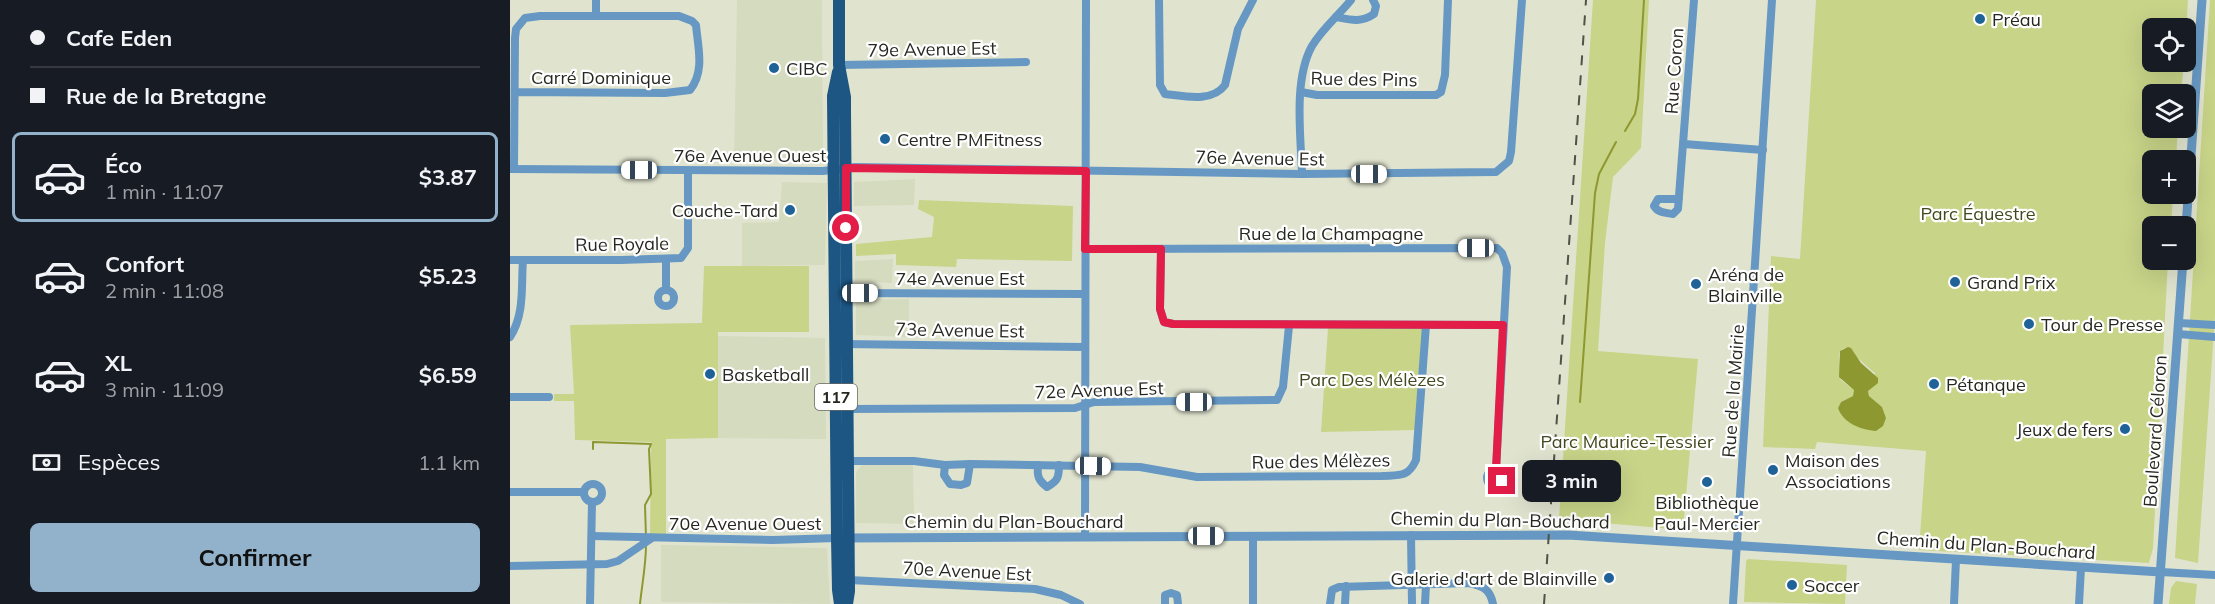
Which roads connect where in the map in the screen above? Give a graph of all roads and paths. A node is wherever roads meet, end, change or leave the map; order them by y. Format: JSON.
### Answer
{"nodes":[{"id":1,"x":596,"y":0,"type":"edge"},
{"id":2,"x":838,"y":0,"type":"edge"},
{"id":3,"x":1086,"y":0,"type":"edge"},
{"id":4,"x":1159,"y":0,"type":"edge"},
{"id":5,"x":1253,"y":0,"type":"edge"},
{"id":6,"x":1351,"y":0,"type":"edge"},
{"id":7,"x":1373,"y":0,"type":"edge"},
{"id":8,"x":1448,"y":0,"type":"edge"},
{"id":9,"x":1522,"y":0,"type":"edge"},
{"id":10,"x":1694,"y":0,"type":"edge"},
{"id":11,"x":1772,"y":0,"type":"edge"},
{"id":12,"x":2202,"y":0,"type":"edge"},
{"id":13,"x":596,"y":16,"type":"junction"},
{"id":14,"x":1336,"y":18,"type":"junction"},
{"id":15,"x":1026,"y":62,"type":"dead end"},
{"id":16,"x":839,"y":65,"type":"junction"},
{"id":17,"x":516,"y":92,"type":"junction"},
{"id":18,"x":1301,"y":92,"type":"junction"},
{"id":19,"x":1684,"y":144,"type":"junction"},
{"id":20,"x":1763,"y":150,"type":"junction"},
{"id":21,"x":512,"y":168,"type":"edge"},
{"id":22,"x":840,"y":169,"type":"junction"},
{"id":23,"x":688,"y":171,"type":"junction"},
{"id":24,"x":1086,"y":171,"type":"junction"},
{"id":25,"x":1302,"y":174,"type":"junction"},
{"id":26,"x":1679,"y":199,"type":"dead end"},
{"id":27,"x":2187,"y":216,"type":"edge"},
{"id":28,"x":1085,"y":249,"type":"junction"},
{"id":29,"x":1161,"y":249,"type":"junction"},
{"id":30,"x":510,"y":260,"type":"edge"},
{"id":31,"x":523,"y":260,"type":"junction"},
{"id":32,"x":666,"y":260,"type":"junction"},
{"id":33,"x":2182,"y":270,"type":"edge"},
{"id":34,"x":666,"y":290,"type":"dead end"},
{"id":35,"x":841,"y":293,"type":"junction"},
{"id":36,"x":1085,"y":294,"type":"junction"},
{"id":37,"x":2179,"y":323,"type":"junction"},
{"id":38,"x":1426,"y":325,"type":"junction"},
{"id":39,"x":1503,"y":325,"type":"junction"},
{"id":40,"x":1289,"y":326,"type":"junction"},
{"id":41,"x":2215,"y":326,"type":"edge"},
{"id":42,"x":2178,"y":334,"type":"junction"},
{"id":43,"x":510,"y":336,"type":"edge"},
{"id":44,"x":2215,"y":336,"type":"edge"},
{"id":45,"x":841,"y":344,"type":"junction"},
{"id":46,"x":1084,"y":347,"type":"junction"},
{"id":47,"x":510,"y":397,"type":"edge"},
{"id":48,"x":549,"y":397,"type":"dead end"},
{"id":49,"x":1085,"y":405,"type":"junction"},
{"id":50,"x":847,"y":409,"type":"junction"},
{"id":51,"x":848,"y":461,"type":"junction"},
{"id":52,"x":970,"y":464,"type":"junction"},
{"id":53,"x":945,"y":465,"type":"junction"},
{"id":54,"x":1038,"y":465,"type":"junction"},
{"id":55,"x":1059,"y":465,"type":"junction"},
{"id":56,"x":1085,"y":466,"type":"junction"},
{"id":57,"x":1496,"y":470,"type":"dead end"},
{"id":58,"x":510,"y":492,"type":"edge"},
{"id":59,"x":584,"y":492,"type":"junction"},
{"id":60,"x":592,"y":502,"type":"junction"},
{"id":61,"x":1411,"y":535,"type":"junction"},
{"id":62,"x":592,"y":536,"type":"junction"},
{"id":63,"x":1254,"y":536,"type":"junction"},
{"id":64,"x":653,"y":537,"type":"junction"},
{"id":65,"x":1085,"y":537,"type":"junction"},
{"id":66,"x":843,"y":538,"type":"junction"},
{"id":67,"x":1737,"y":546,"type":"junction"},
{"id":68,"x":1956,"y":560,"type":"junction"},
{"id":69,"x":591,"y":565,"type":"junction"},
{"id":70,"x":510,"y":566,"type":"edge"},
{"id":71,"x":2081,"y":568,"type":"junction"},
{"id":72,"x":2161,"y":572,"type":"junction"},
{"id":73,"x":2215,"y":575,"type":"edge"},
{"id":74,"x":849,"y":580,"type":"junction"},
{"id":75,"x":1412,"y":584,"type":"junction"},
{"id":76,"x":1426,"y":585,"type":"junction"},
{"id":77,"x":1346,"y":586,"type":"junction"},
{"id":78,"x":590,"y":604,"type":"edge"},
{"id":79,"x":840,"y":604,"type":"edge"},
{"id":80,"x":847,"y":604,"type":"edge"},
{"id":81,"x":1080,"y":604,"type":"edge"},
{"id":82,"x":1165,"y":604,"type":"edge"},
{"id":83,"x":1178,"y":604,"type":"edge"},
{"id":84,"x":1253,"y":604,"type":"edge"},
{"id":85,"x":1330,"y":604,"type":"edge"},
{"id":86,"x":1345,"y":604,"type":"edge"},
{"id":87,"x":1412,"y":604,"type":"edge"},
{"id":88,"x":1425,"y":604,"type":"edge"},
{"id":89,"x":1493,"y":604,"type":"edge"},
{"id":90,"x":1733,"y":604,"type":"edge"},
{"id":91,"x":1954,"y":604,"type":"edge"},
{"id":92,"x":2079,"y":604,"type":"edge"},
{"id":93,"x":2158,"y":604,"type":"edge"}],
"edges":[{"from":1,"to":13,"type":"street"},
{"from":2,"to":16,"type":"main road","number":"117"},
{"from":3,"to":24,"type":"street"},
{"from":4,"to":5,"type":"street"},
{"from":6,"to":14,"type":"street"},
{"from":7,"to":14,"type":"street"},
{"from":8,"to":18,"type":"street","name":"Rue des Pins"},
{"from":9,"to":25,"type":"street","name":"76e Avenue Est"},
{"from":10,"to":19,"type":"street","name":"Rue Coron"},
{"from":11,"to":20,"type":"street","name":"Rue de la Mairie"},
{"from":12,"to":27,"type":"street"},
{"from":13,"to":17,"type":"street","name":"Carré Dominique"},
{"from":13,"to":17,"type":"street","name":"Carré Dominique"},
{"from":14,"to":18,"type":"street"},
{"from":15,"to":16,"type":"street","name":"79e Avenue Est"},
{"from":16,"to":22,"type":"main road","number":"117"},
{"from":17,"to":21,"type":"street","name":"Carré Dominique"},
{"from":18,"to":25,"type":"street"},
{"from":19,"to":20,"type":"street"},
{"from":19,"to":26,"type":"street","name":"Rue Coron"},
{"from":20,"to":67,"type":"street","name":"Rue de la Mairie"},
{"from":21,"to":23,"type":"street","name":"76e Avenue Ouest"},
{"from":22,"to":23,"type":"street","name":"76e Avenue Ouest"},
{"from":22,"to":24,"type":"street","name":"76e Avenue Est"},
{"from":22,"to":35,"type":"main road","number":"117"},
{"from":23,"to":32,"type":"street","name":"Rue Royale"},
{"from":24,"to":25,"type":"street","name":"76e Avenue Est"},
{"from":24,"to":28,"type":"street"},
{"from":28,"to":29,"type":"street","name":"Rue de la Champagne"},
{"from":28,"to":36,"type":"street"},
{"from":29,"to":39,"type":"street","name":"Rue de la Champagne"},
{"from":29,"to":40,"type":"street"},
{"from":30,"to":31,"type":"street","name":"Rue Royale"},
{"from":31,"to":32,"type":"street","name":"Rue Royale"},
{"from":31,"to":43,"type":"street"},
{"from":32,"to":34,"type":"street"},
{"from":33,"to":37,"type":"street","name":"Boulevard Céloron"},
{"from":35,"to":36,"type":"street","name":"74e Avenue Est"},
{"from":35,"to":45,"type":"main road","number":"117"},
{"from":36,"to":46,"type":"street"},
{"from":37,"to":41,"type":"street"},
{"from":37,"to":42,"type":"street","name":"Boulevard Céloron"},
{"from":38,"to":39,"type":"street"},
{"from":38,"to":40,"type":"street"},
{"from":38,"to":56,"type":"street","name":"Rue des Mélèzes"},
{"from":39,"to":57,"type":"street"},
{"from":40,"to":49,"type":"street","name":"72e Avenue Est"},
{"from":42,"to":44,"type":"street"},
{"from":42,"to":72,"type":"street","name":"Boulevard Céloron"},
{"from":45,"to":46,"type":"street","name":"73e Avenue Est"},
{"from":45,"to":50,"type":"main road","number":"117"},
{"from":45,"to":66,"type":"main road","number":"117"},
{"from":46,"to":49,"type":"street"},
{"from":47,"to":48,"type":"street"},
{"from":49,"to":50,"type":"street","name":"72e Avenue Est"},
{"from":49,"to":56,"type":"street"},
{"from":50,"to":51,"type":"main road","number":"117"},
{"from":51,"to":53,"type":"street"},
{"from":51,"to":66,"type":"main road","number":"117"},
{"from":52,"to":53,"type":"street"},
{"from":52,"to":53,"type":"street"},
{"from":52,"to":54,"type":"street"},
{"from":54,"to":55,"type":"street"},
{"from":54,"to":55,"type":"street"},
{"from":55,"to":56,"type":"street"},
{"from":56,"to":65,"type":"street"},
{"from":58,"to":59,"type":"street"},
{"from":59,"to":60,"type":"street"},
{"from":59,"to":60,"type":"street"},
{"from":60,"to":62,"type":"street"},
{"from":61,"to":63,"type":"street","name":"Chemin du Plan-Bouchard"},
{"from":61,"to":67,"type":"street","name":"Chemin du Plan-Bouchard"},
{"from":61,"to":75,"type":"street"},
{"from":62,"to":64,"type":"street","name":"70e Avenue Ouest"},
{"from":62,"to":69,"type":"street"},
{"from":63,"to":65,"type":"street","name":"Chemin du Plan-Bouchard"},
{"from":63,"to":84,"type":"street"},
{"from":64,"to":66,"type":"street","name":"70e Avenue Ouest"},
{"from":64,"to":69,"type":"street","name":"70e Avenue Ouest"},
{"from":65,"to":66,"type":"street","name":"Chemin du Plan-Bouchard"},
{"from":66,"to":74,"type":"main road","number":"117"},
{"from":66,"to":79,"type":"main road","number":"117"},
{"from":67,"to":68,"type":"street","name":"Chemin du Plan-Bouchard"},
{"from":67,"to":90,"type":"street","name":"Rue de la Mairie"},
{"from":68,"to":71,"type":"street","name":"Chemin du Plan-Bouchard"},
{"from":68,"to":91,"type":"street"},
{"from":69,"to":70,"type":"street","name":"70e Avenue Ouest"},
{"from":69,"to":78,"type":"street"},
{"from":71,"to":72,"type":"street","name":"Chemin du Plan-Bouchard"},
{"from":71,"to":92,"type":"street"},
{"from":72,"to":73,"type":"street"},
{"from":72,"to":93,"type":"street","name":"Boulevard Céloron"},
{"from":74,"to":80,"type":"main road","number":"117"},
{"from":74,"to":81,"type":"street","name":"70e Avenue Est"},
{"from":75,"to":76,"type":"street"},
{"from":75,"to":77,"type":"street"},
{"from":75,"to":87,"type":"street"},
{"from":76,"to":88,"type":"street"},
{"from":76,"to":89,"type":"street"},
{"from":77,"to":85,"type":"street"},
{"from":77,"to":86,"type":"street"},
{"from":82,"to":83,"type":"street"}]}
